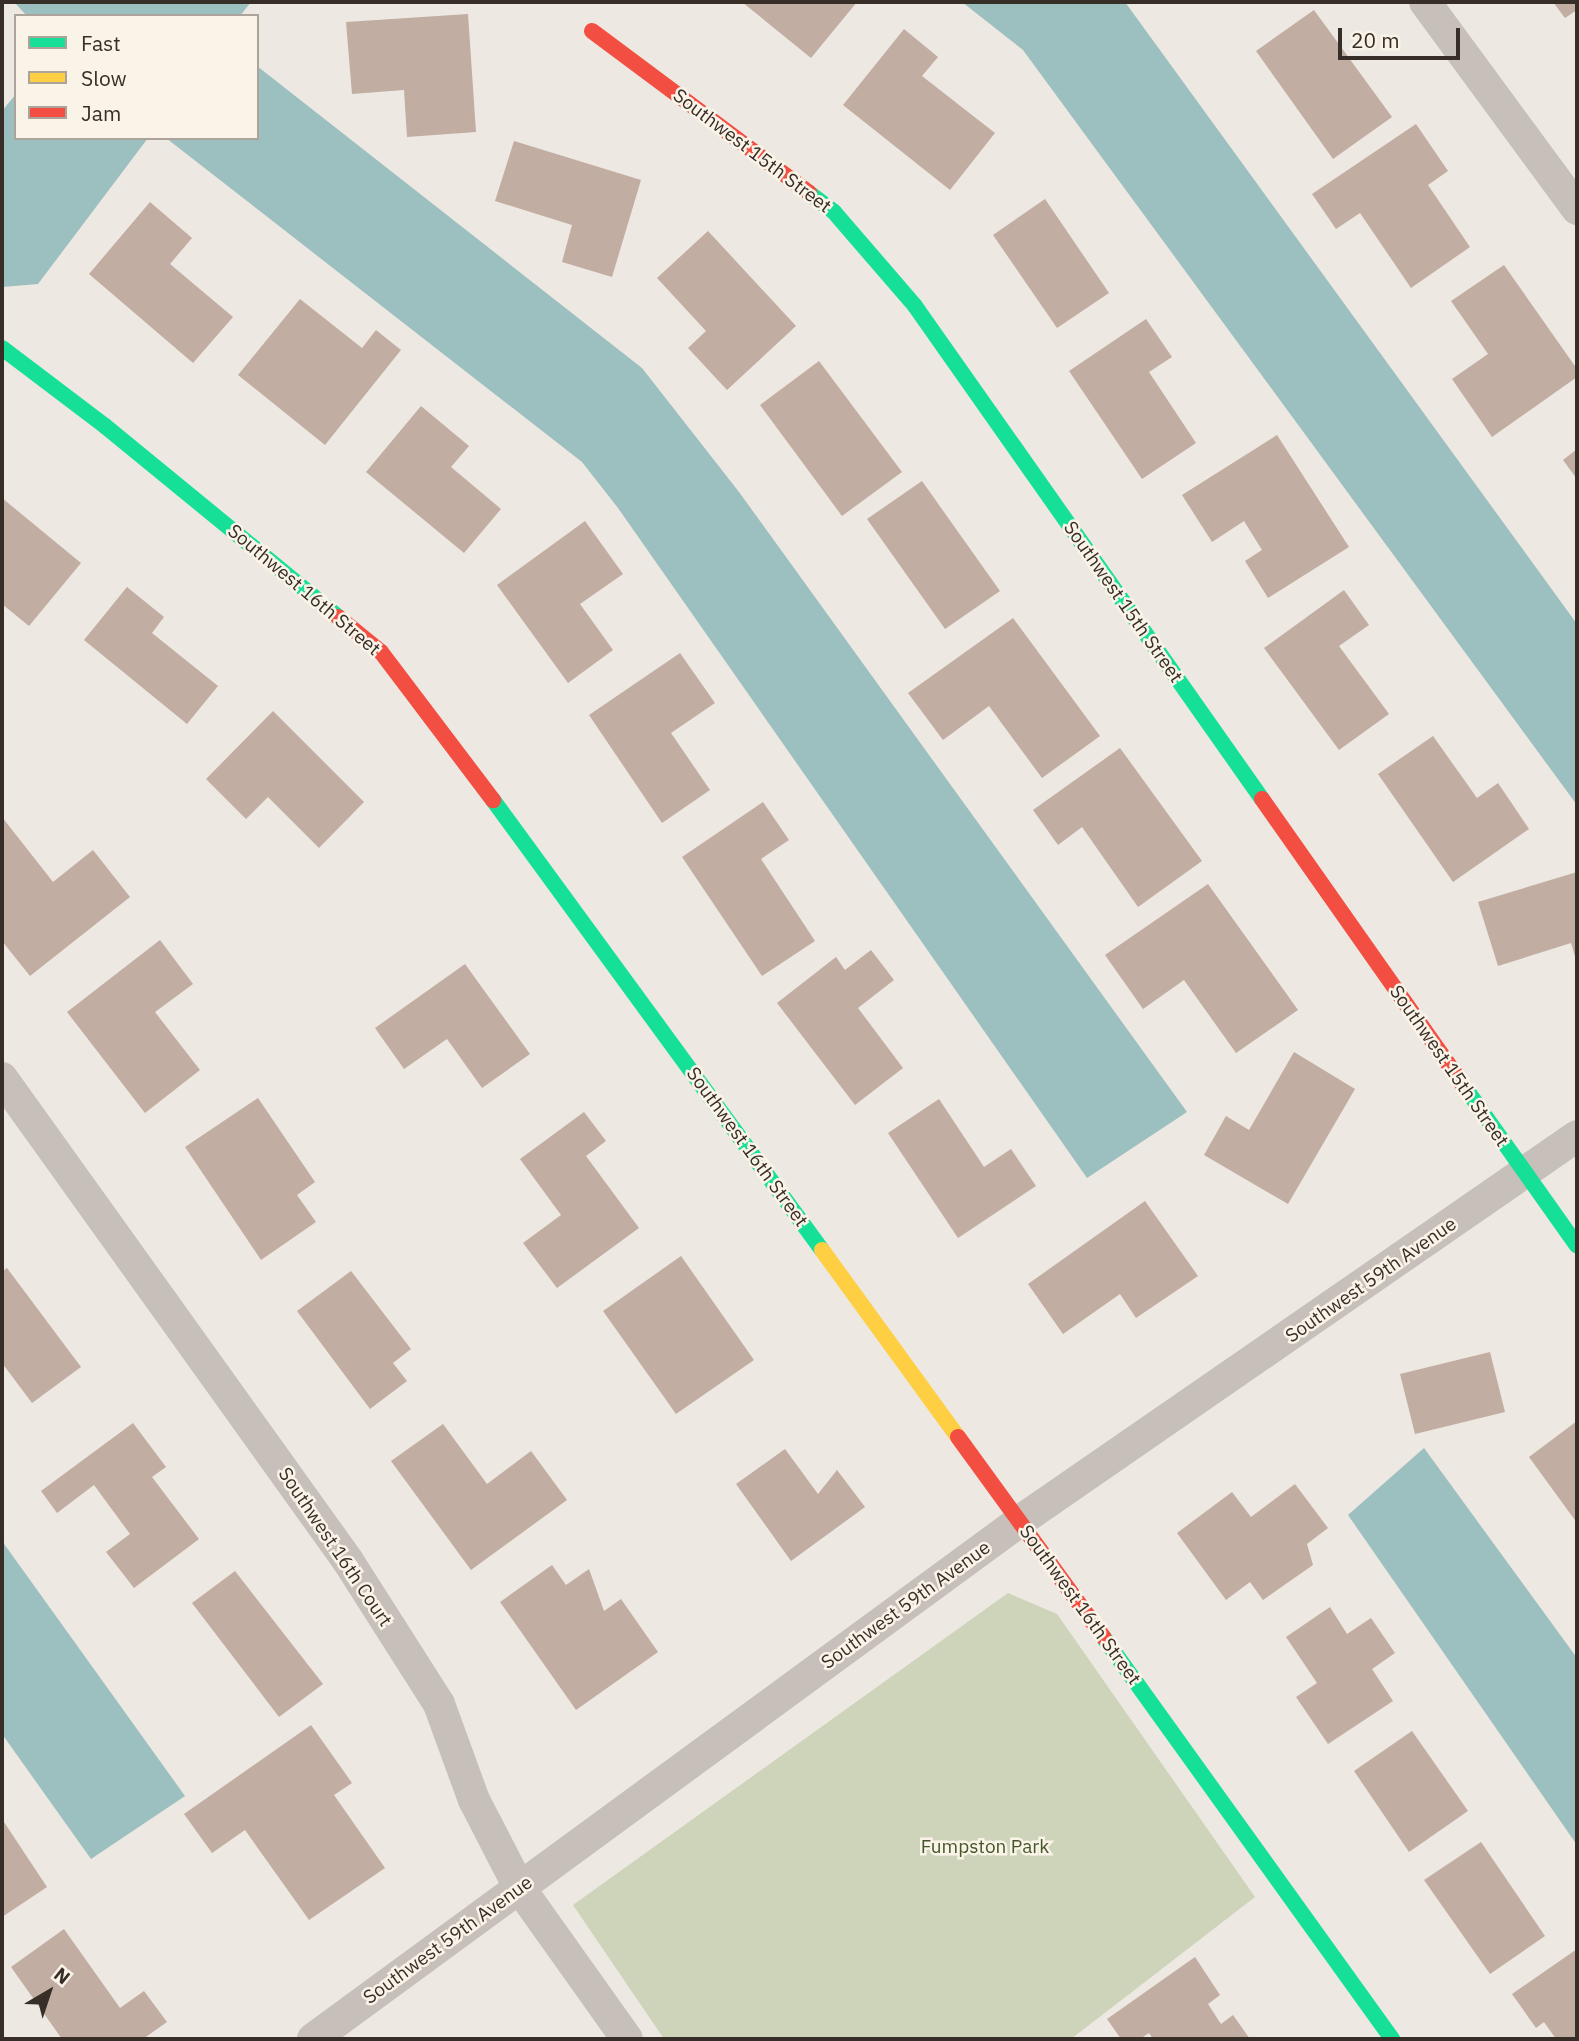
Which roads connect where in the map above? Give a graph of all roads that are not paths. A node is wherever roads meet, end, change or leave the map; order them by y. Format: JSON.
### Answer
{"nodes":[{"id":1,"x":1425,"y":2,"type":"edge"},
{"id":2,"x":592,"y":31,"type":"dead end"},
{"id":3,"x":1577,"y":209,"type":"edge"},
{"id":4,"x":2,"y":348,"type":"edge"},
{"id":5,"x":2,"y":1078,"type":"edge"},
{"id":6,"x":1577,"y":1136,"type":"edge"},
{"id":7,"x":1525,"y":1174,"type":"junction"},
{"id":8,"x":1577,"y":1246,"type":"edge"},
{"id":9,"x":1020,"y":1521,"type":"junction"},
{"id":10,"x":519,"y":1887,"type":"junction"},
{"id":11,"x":313,"y":2039,"type":"edge"},
{"id":12,"x":627,"y":2039,"type":"edge"},
{"id":13,"x":1392,"y":2039,"type":"edge"}],
"edges":[{"from":1,"to":3,"type":"street"},
{"from":2,"to":7,"type":"street","name":"Southwest 15th Street"},
{"from":4,"to":9,"type":"street","name":"Southwest 16th Street"},
{"from":5,"to":10,"type":"street","name":"Southwest 16th Court"},
{"from":6,"to":7,"type":"street","name":"Southwest 59th Avenue"},
{"from":7,"to":8,"type":"street","name":"Southwest 15th Street"},
{"from":7,"to":9,"type":"street","name":"Southwest 59th Avenue"},
{"from":9,"to":10,"type":"street","name":"Southwest 59th Avenue"},
{"from":9,"to":13,"type":"street","name":"Southwest 16th Street"},
{"from":10,"to":11,"type":"street","name":"Southwest 59th Avenue"},
{"from":10,"to":12,"type":"street","name":"Southwest 16th Court"}]}
